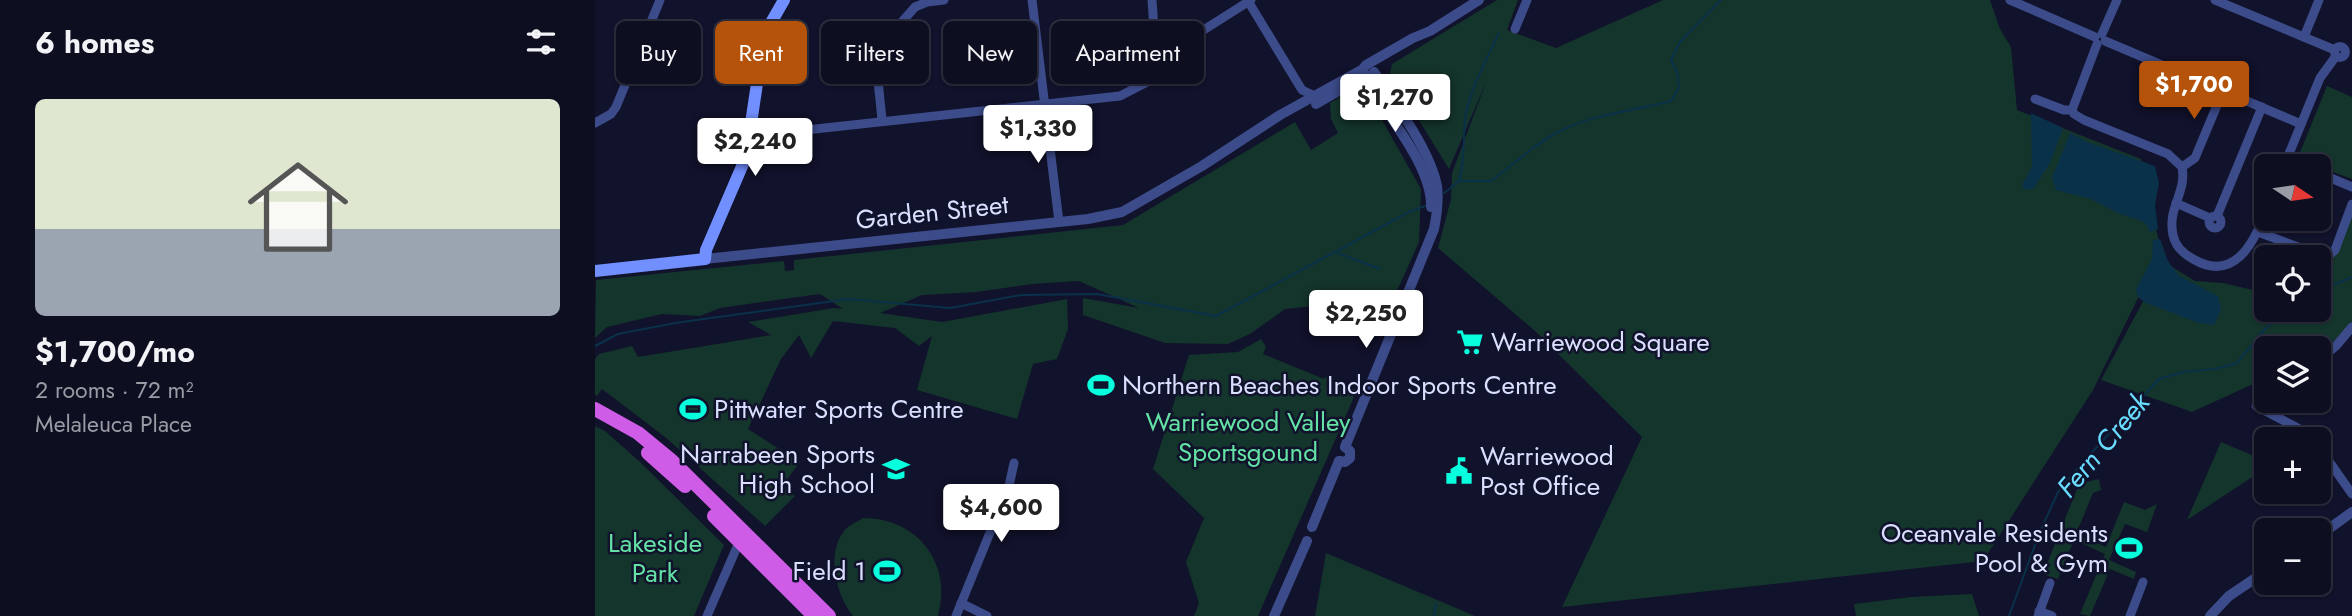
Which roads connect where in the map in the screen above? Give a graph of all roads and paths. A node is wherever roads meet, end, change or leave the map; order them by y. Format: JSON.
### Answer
{"nodes":[{"id":1,"x":660,"y":0,"type":"edge"},
{"id":2,"x":784,"y":0,"type":"edge"},
{"id":3,"x":944,"y":0,"type":"edge"},
{"id":4,"x":1032,"y":0,"type":"edge"},
{"id":5,"x":1152,"y":0,"type":"edge"},
{"id":6,"x":1479,"y":0,"type":"edge"},
{"id":7,"x":1527,"y":0,"type":"edge"},
{"id":8,"x":2010,"y":0,"type":"edge"},
{"id":9,"x":2117,"y":0,"type":"edge"},
{"id":10,"x":2215,"y":0,"type":"edge"},
{"id":11,"x":2319,"y":0,"type":"edge"},
{"id":12,"x":1250,"y":1,"type":"edge"},
{"id":13,"x":1153,"y":21,"type":"edge"},
{"id":14,"x":1515,"y":29,"type":"dead end"},
{"id":15,"x":1204,"y":30,"type":"edge"},
{"id":16,"x":2304,"y":37,"type":"junction"},
{"id":17,"x":2100,"y":39,"type":"junction"},
{"id":18,"x":2344,"y":51,"type":"edge"},
{"id":19,"x":1368,"y":74,"type":"junction"},
{"id":20,"x":1145,"y":84,"type":"edge"},
{"id":21,"x":1302,"y":90,"type":"junction"},
{"id":22,"x":2223,"y":91,"type":"junction"},
{"id":23,"x":1315,"y":96,"type":"junction"},
{"id":24,"x":2035,"y":99,"type":"dead end"},
{"id":25,"x":1046,"y":105,"type":"junction"},
{"id":26,"x":1300,"y":105,"type":"junction"},
{"id":27,"x":2262,"y":107,"type":"junction"},
{"id":28,"x":2072,"y":110,"type":"junction"},
{"id":29,"x":882,"y":121,"type":"junction"},
{"id":30,"x":595,"y":123,"type":"edge"},
{"id":31,"x":2301,"y":124,"type":"junction"},
{"id":32,"x":1253,"y":134,"type":"junction"},
{"id":33,"x":750,"y":136,"type":"junction"},
{"id":34,"x":2289,"y":154,"type":"edge"},
{"id":35,"x":2182,"y":167,"type":"junction"},
{"id":36,"x":2331,"y":178,"type":"edge"},
{"id":37,"x":2352,"y":187,"type":"edge"},
{"id":38,"x":2176,"y":203,"type":"junction"},
{"id":39,"x":2352,"y":204,"type":"edge"},
{"id":40,"x":1059,"y":222,"type":"junction"},
{"id":41,"x":2258,"y":232,"type":"joint"},
{"id":42,"x":705,"y":259,"type":"junction"},
{"id":43,"x":595,"y":271,"type":"edge"},
{"id":44,"x":2352,"y":327,"type":"edge"},
{"id":45,"x":2331,"y":350,"type":"edge"},
{"id":46,"x":595,"y":409,"type":"edge"},
{"id":47,"x":2269,"y":413,"type":"edge"},
{"id":48,"x":595,"y":417,"type":"edge"},
{"id":49,"x":2296,"y":427,"type":"edge"},
{"id":50,"x":1014,"y":463,"type":"dead end"},
{"id":51,"x":2331,"y":465,"type":"edge"},
{"id":52,"x":2334,"y":470,"type":"junction"},
{"id":53,"x":2352,"y":494,"type":"edge"},
{"id":54,"x":2352,"y":503,"type":"edge"},
{"id":55,"x":2352,"y":512,"type":"edge"},
{"id":56,"x":2331,"y":527,"type":"edge"},
{"id":57,"x":742,"y":537,"type":"junction"},
{"id":58,"x":2254,"y":579,"type":"edge"},
{"id":59,"x":2143,"y":582,"type":"dead end"},
{"id":60,"x":2050,"y":583,"type":"dead end"},
{"id":61,"x":961,"y":603,"type":"junction"},
{"id":62,"x":2038,"y":614,"type":"edge"},
{"id":63,"x":707,"y":616,"type":"edge"},
{"id":64,"x":814,"y":616,"type":"edge"},
{"id":65,"x":828,"y":616,"type":"edge"},
{"id":66,"x":956,"y":616,"type":"edge"},
{"id":67,"x":987,"y":616,"type":"edge"},
{"id":68,"x":1274,"y":616,"type":"edge"},
{"id":69,"x":2052,"y":616,"type":"edge"},
{"id":70,"x":2130,"y":616,"type":"edge"},
{"id":71,"x":2210,"y":616,"type":"edge"}],
"edges":[{"from":1,"to":30,"type":"street"},
{"from":2,"to":33,"type":"main road"},
{"from":3,"to":29,"type":"street"},
{"from":4,"to":25,"type":"street"},
{"from":5,"to":13,"type":"street"},
{"from":6,"to":19,"type":"street","name":"Garden Street"},
{"from":7,"to":14,"type":"street"},
{"from":8,"to":17,"type":"street"},
{"from":9,"to":17,"type":"street"},
{"from":10,"to":16,"type":"street"},
{"from":11,"to":16,"type":"street"},
{"from":12,"to":15,"type":"street"},
{"from":12,"to":21,"type":"street"},
{"from":16,"to":18,"type":"street"},
{"from":17,"to":22,"type":"street"},
{"from":17,"to":28,"type":"street"},
{"from":18,"to":31,"type":"street"},
{"from":19,"to":23,"type":"street","name":"Garden Street"},
{"from":19,"to":32,"type":"street","name":"Garden Street"},
{"from":19,"to":68,"type":"street"},
{"from":20,"to":25,"type":"street"},
{"from":21,"to":23,"type":"street"},
{"from":21,"to":26,"type":"street"},
{"from":22,"to":27,"type":"street"},
{"from":22,"to":35,"type":"street"},
{"from":23,"to":26,"type":"street","name":"Garden Street"},
{"from":24,"to":28,"type":"street"},
{"from":25,"to":29,"type":"street"},
{"from":25,"to":40,"type":"street"},
{"from":26,"to":32,"type":"street","name":"Garden Street"},
{"from":27,"to":31,"type":"street"},
{"from":27,"to":38,"type":"street"},
{"from":28,"to":35,"type":"street"},
{"from":29,"to":33,"type":"street"},
{"from":31,"to":34,"type":"street"},
{"from":32,"to":40,"type":"street","name":"Garden Street"},
{"from":33,"to":42,"type":"main road"},
{"from":35,"to":38,"type":"street"},
{"from":36,"to":37,"type":"street"},
{"from":38,"to":41,"type":"street"},
{"from":39,"to":41,"type":"street"},
{"from":40,"to":42,"type":"street","name":"Garden Street"},
{"from":42,"to":43,"type":"main road","name":"Garden Street"},
{"from":44,"to":45,"type":"street"},
{"from":46,"to":57,"type":"highway"},
{"from":47,"to":49,"type":"street"},
{"from":48,"to":57,"type":"highway"},
{"from":50,"to":61,"type":"street"},
{"from":51,"to":52,"type":"street"},
{"from":52,"to":53,"type":"street"},
{"from":52,"to":54,"type":"street"},
{"from":55,"to":56,"type":"street"},
{"from":57,"to":63,"type":"street"},
{"from":57,"to":64,"type":"highway"},
{"from":57,"to":65,"type":"highway"},
{"from":58,"to":71,"type":"street"},
{"from":59,"to":70,"type":"street"},
{"from":60,"to":62,"type":"street"},
{"from":61,"to":66,"type":"street"},
{"from":61,"to":67,"type":"street"},
{"from":62,"to":69,"type":"street"}]}
